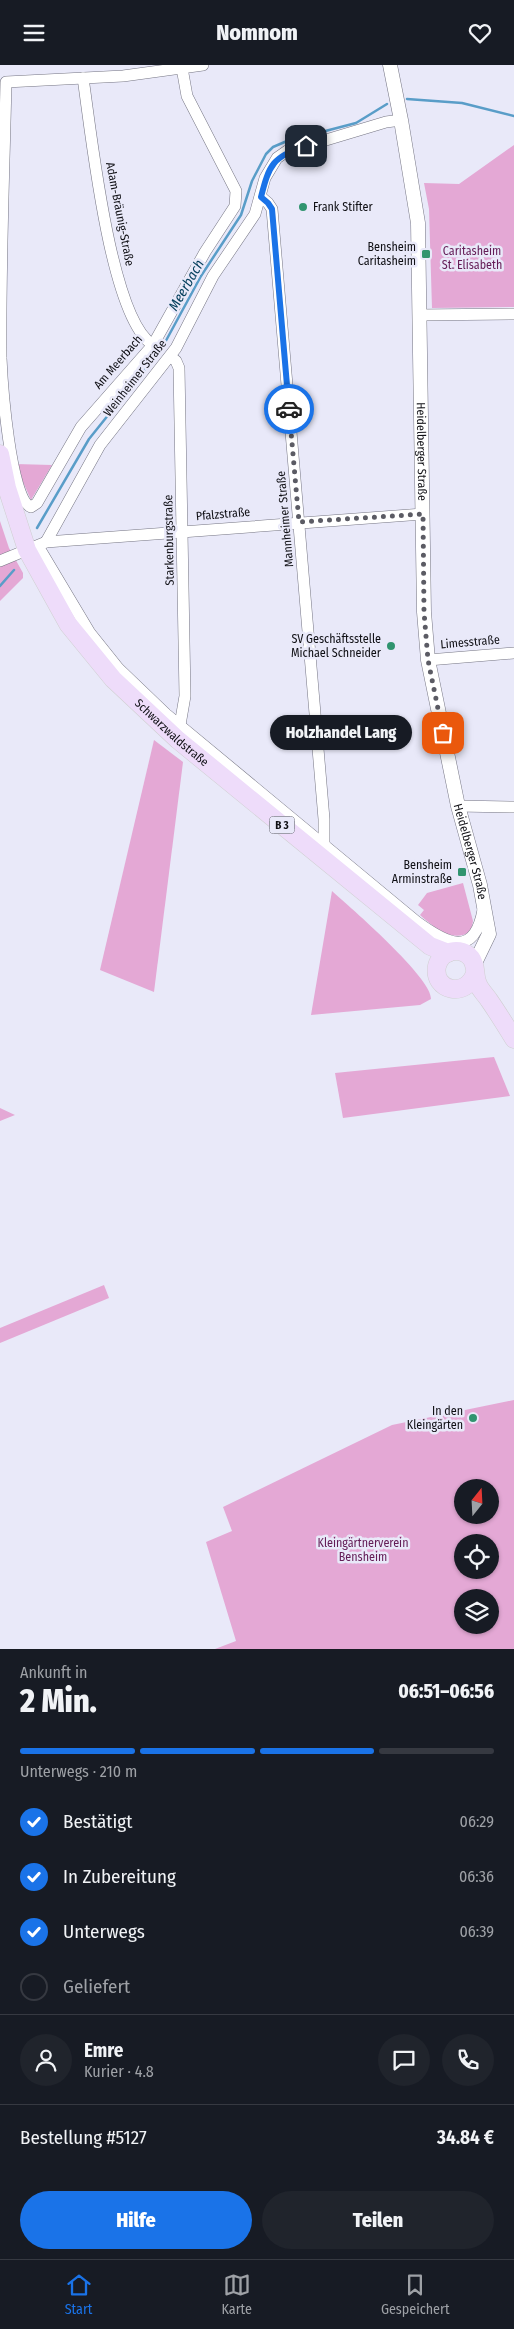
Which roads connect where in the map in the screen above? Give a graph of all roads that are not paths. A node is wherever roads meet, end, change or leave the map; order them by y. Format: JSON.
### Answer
{"nodes":[{"id":1,"x":204,"y":65,"type":"edge"},
{"id":2,"x":390,"y":65,"type":"edge"},
{"id":3,"x":182,"y":67,"type":"junction"},
{"id":4,"x":83,"y":78,"type":"junction"},
{"id":5,"x":401,"y":120,"type":"junction"},
{"id":6,"x":261,"y":197,"type":"junction"},
{"id":7,"x":514,"y":314,"type":"edge"},
{"id":8,"x":419,"y":315,"type":"junction"},
{"id":9,"x":153,"y":345,"type":"junction"},
{"id":10,"x":171,"y":357,"type":"junction"},
{"id":11,"x":0,"y":454,"type":"edge"},
{"id":12,"x":423,"y":514,"type":"junction"},
{"id":13,"x":299,"y":522,"type":"junction"},
{"id":14,"x":183,"y":531,"type":"junction"},
{"id":15,"x":37,"y":546,"type":"junction"},
{"id":16,"x":0,"y":561,"type":"edge"},
{"id":17,"x":514,"y":653,"type":"edge"},
{"id":18,"x":428,"y":660,"type":"junction"},
{"id":19,"x":180,"y":725,"type":"junction"},
{"id":20,"x":458,"y":806,"type":"junction"},
{"id":21,"x":514,"y":807,"type":"edge"},
{"id":22,"x":324,"y":844,"type":"junction"},
{"id":23,"x":484,"y":906,"type":"junction"},
{"id":24,"x":488,"y":923,"type":"junction"},
{"id":25,"x":444,"y":953,"type":"junction"},
{"id":26,"x":475,"y":969,"type":"junction"},
{"id":27,"x":464,"y":988,"type":"junction"},
{"id":28,"x":514,"y":1039,"type":"edge"},
{"id":29,"x":514,"y":1055,"type":"edge"}],
"edges":[{"from":1,"to":3,"type":"street"},
{"from":2,"to":5,"type":"street","name":"Heidelberger Straße"},
{"from":3,"to":4,"type":"street"},
{"from":3,"to":9,"type":"street","name":"Am Meerbach"},
{"from":4,"to":9,"type":"street","name":"Adam-Bräunig-Straße"},
{"from":4,"to":9,"type":"street","name":"Am Meerbach"},
{"from":5,"to":6,"type":"street","name":"Weinheimer Straße"},
{"from":5,"to":8,"type":"street","name":"Heidelberger Straße"},
{"from":6,"to":10,"type":"street","name":"Weinheimer Straße"},
{"from":6,"to":13,"type":"street","name":"Mannheimer Straße"},
{"from":7,"to":8,"type":"street"},
{"from":8,"to":12,"type":"street","name":"Heidelberger Straße"},
{"from":10,"to":14,"type":"street","name":"Starkenburgstraße"},
{"from":10,"to":15,"type":"street","name":"Weinheimer Straße"},
{"from":11,"to":15,"type":"main road","name":"Schwarzwaldstraße","number":"B 3"},
{"from":12,"to":13,"type":"street","name":"Pfalzstraße"},
{"from":12,"to":18,"type":"street","name":"Heidelberger Straße"},
{"from":13,"to":14,"type":"street","name":"Pfalzstraße"},
{"from":13,"to":22,"type":"street","name":"Mannheimer Straße"},
{"from":14,"to":15,"type":"street","name":"Pfalzstraße"},
{"from":14,"to":19,"type":"street","name":"Starkenburgstraße"},
{"from":15,"to":16,"type":"street","name":"Pfalzstraße"},
{"from":15,"to":19,"type":"street","name":"Schwarzwaldstraße"},
{"from":15,"to":25,"type":"main road","name":"Schwarzwaldstraße","number":"B 3"},
{"from":17,"to":18,"type":"street","name":"Limesstraße"},
{"from":18,"to":20,"type":"street","name":"Heidelberger Straße"},
{"from":19,"to":22,"type":"street","name":"Schwarzwaldstraße"},
{"from":20,"to":21,"type":"street"},
{"from":20,"to":23,"type":"street","name":"Heidelberger Straße"},
{"from":22,"to":23,"type":"street","name":"Schwarzwaldstraße"},
{"from":23,"to":24,"type":"street","name":"Heidelberger Straße"},
{"from":24,"to":25,"type":"street"},
{"from":24,"to":26,"type":"street","name":"Heidelberger Straße"},
{"from":25,"to":26,"type":"main road","number":"B 3"},
{"from":25,"to":27,"type":"main road"},
{"from":26,"to":27,"type":"main road","name":"Heidelberger Straße"},
{"from":26,"to":28,"type":"main road","number":"B 3"},
{"from":27,"to":29,"type":"main road"}]}
